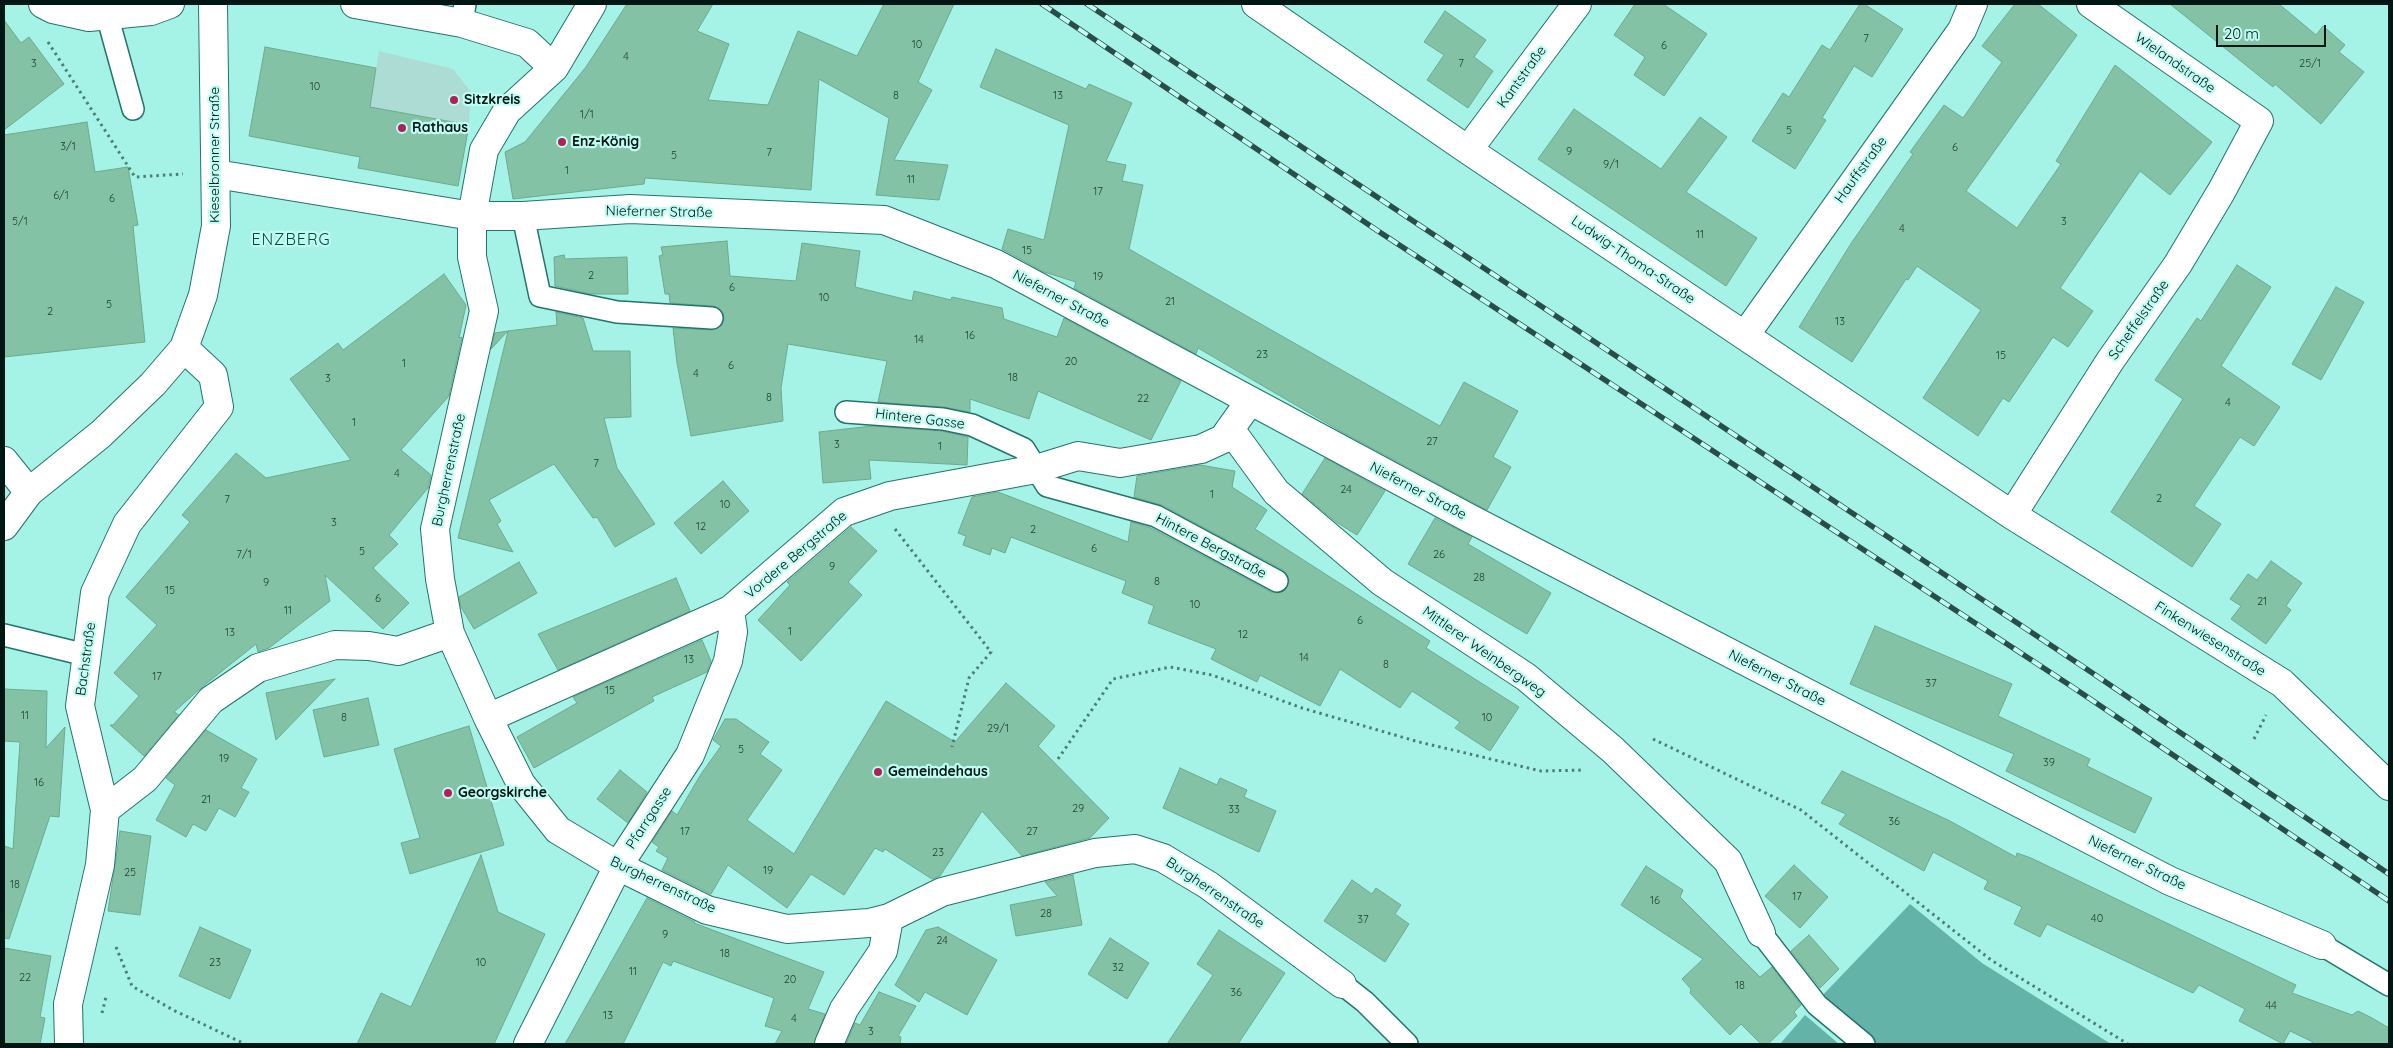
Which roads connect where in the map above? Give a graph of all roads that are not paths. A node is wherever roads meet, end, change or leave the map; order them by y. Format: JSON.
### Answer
{"nodes":[{"id":1,"x":43,"y":4,"type":"edge"},
{"id":2,"x":170,"y":4,"type":"edge"},
{"id":3,"x":213,"y":4,"type":"edge"},
{"id":4,"x":355,"y":4,"type":"edge"},
{"id":5,"x":592,"y":4,"type":"edge"},
{"id":6,"x":1256,"y":4,"type":"edge"},
{"id":7,"x":1577,"y":4,"type":"edge"},
{"id":8,"x":1973,"y":4,"type":"edge"},
{"id":9,"x":2091,"y":4,"type":"edge"},
{"id":10,"x":464,"y":13,"type":"edge"},
{"id":11,"x":107,"y":16,"type":"junction"},
{"id":12,"x":554,"y":68,"type":"junction"},
{"id":13,"x":133,"y":109,"type":"dead end"},
{"id":14,"x":2259,"y":121,"type":"joint"},
{"id":15,"x":1468,"y":150,"type":"junction"},
{"id":16,"x":216,"y":174,"type":"junction"},
{"id":17,"x":472,"y":216,"type":"junction"},
{"id":18,"x":523,"y":216,"type":"junction"},
{"id":19,"x":712,"y":318,"type":"dead end"},
{"id":20,"x":1746,"y":334,"type":"junction"},
{"id":21,"x":184,"y":348,"type":"junction"},
{"id":22,"x":1250,"y":401,"type":"junction"},
{"id":23,"x":846,"y":412,"type":"dead end"},
{"id":24,"x":1230,"y":429,"type":"junction"},
{"id":25,"x":4,"y":461,"type":"edge"},
{"id":26,"x":1036,"y":469,"type":"junction"},
{"id":27,"x":29,"y":492,"type":"junction"},
{"id":28,"x":2012,"y":515,"type":"junction"},
{"id":29,"x":4,"y":526,"type":"edge"},
{"id":30,"x":1277,"y":581,"type":"dead end"},
{"id":31,"x":730,"y":610,"type":"junction"},
{"id":32,"x":450,"y":633,"type":"junction"},
{"id":33,"x":4,"y":634,"type":"edge"},
{"id":34,"x":86,"y":655,"type":"junction"},
{"id":35,"x":488,"y":718,"type":"junction"},
{"id":36,"x":2389,"y":786,"type":"edge"},
{"id":37,"x":105,"y":810,"type":"junction"},
{"id":38,"x":618,"y":866,"type":"junction"},
{"id":39,"x":889,"y":918,"type":"junction"},
{"id":40,"x":1761,"y":933,"type":"joint"},
{"id":41,"x":2322,"y":944,"type":"joint"},
{"id":42,"x":1342,"y":984,"type":"joint"},
{"id":43,"x":2389,"y":985,"type":"edge"},
{"id":44,"x":68,"y":1044,"type":"edge"},
{"id":45,"x":528,"y":1044,"type":"edge"},
{"id":46,"x":829,"y":1044,"type":"edge"},
{"id":47,"x":1407,"y":1044,"type":"edge"},
{"id":48,"x":1864,"y":1044,"type":"edge"}],
"edges":[{"from":1,"to":11,"type":"street"},
{"from":2,"to":11,"type":"street"},
{"from":3,"to":16,"type":"street","name":"Kieselbronner Straße"},
{"from":4,"to":10,"type":"street"},
{"from":5,"to":12,"type":"street","name":"Burgherrenstraße"},
{"from":6,"to":15,"type":"street","name":"Ludwig-Thoma-Straße"},
{"from":7,"to":15,"type":"street","name":"Kantstraße"},
{"from":8,"to":20,"type":"street","name":"Hauffstraße"},
{"from":9,"to":14,"type":"street","name":"Wielandstraße"},
{"from":10,"to":12,"type":"street"},
{"from":11,"to":13,"type":"lane"},
{"from":12,"to":17,"type":"street","name":"Burgherrenstraße"},
{"from":14,"to":28,"type":"street","name":"Scheffelstraße"},
{"from":15,"to":20,"type":"street","name":"Ludwig-Thoma-Straße"},
{"from":16,"to":17,"type":"street","name":"Nieferner Straße"},
{"from":16,"to":21,"type":"street","name":"Kieselbronner Straße"},
{"from":17,"to":18,"type":"street","name":"Nieferner Straße"},
{"from":17,"to":32,"type":"street","name":"Burgherrenstraße"},
{"from":18,"to":19,"type":"lane"},
{"from":18,"to":22,"type":"street","name":"Nieferner Straße"},
{"from":20,"to":28,"type":"street","name":"Ludwig-Thoma-Straße"},
{"from":21,"to":27,"type":"street","name":"Kieselbronner Straße"},
{"from":21,"to":34,"type":"street","name":"Bachstraße"},
{"from":22,"to":24,"type":"street","name":"Vordere Bergstraße"},
{"from":22,"to":41,"type":"street","name":"Nieferner Straße"},
{"from":23,"to":26,"type":"lane","name":"Hintere Gasse"},
{"from":24,"to":26,"type":"street","name":"Vordere Bergstraße"},
{"from":24,"to":40,"type":"street","name":"Mittlerer Weinbergweg"},
{"from":25,"to":27,"type":"street"},
{"from":26,"to":30,"type":"lane","name":"Hintere Bergstraße"},
{"from":26,"to":31,"type":"street","name":"Vordere Bergstraße"},
{"from":27,"to":29,"type":"street","name":"Kieselbronner Straße"},
{"from":28,"to":36,"type":"street","name":"Finkenwiesenstraße"},
{"from":31,"to":35,"type":"street","name":"Vordere Bergstraße"},
{"from":31,"to":38,"type":"street","name":"Pfarrgasse"},
{"from":32,"to":35,"type":"street","name":"Burgherrenstraße"},
{"from":32,"to":37,"type":"street"},
{"from":33,"to":34,"type":"lane"},
{"from":34,"to":37,"type":"street","name":"Bachstraße"},
{"from":35,"to":38,"type":"street","name":"Burgherrenstraße"},
{"from":37,"to":44,"type":"street","name":"Bachstraße"},
{"from":38,"to":39,"type":"street","name":"Burgherrenstraße"},
{"from":38,"to":45,"type":"street","name":"Pfarrgasse"},
{"from":39,"to":42,"type":"street","name":"Burgherrenstraße"},
{"from":39,"to":46,"type":"street"},
{"from":40,"to":48,"type":"lane"},
{"from":41,"to":43,"type":"lane"},
{"from":42,"to":47,"type":"lane","name":"Burgherrenstraße"}]}
